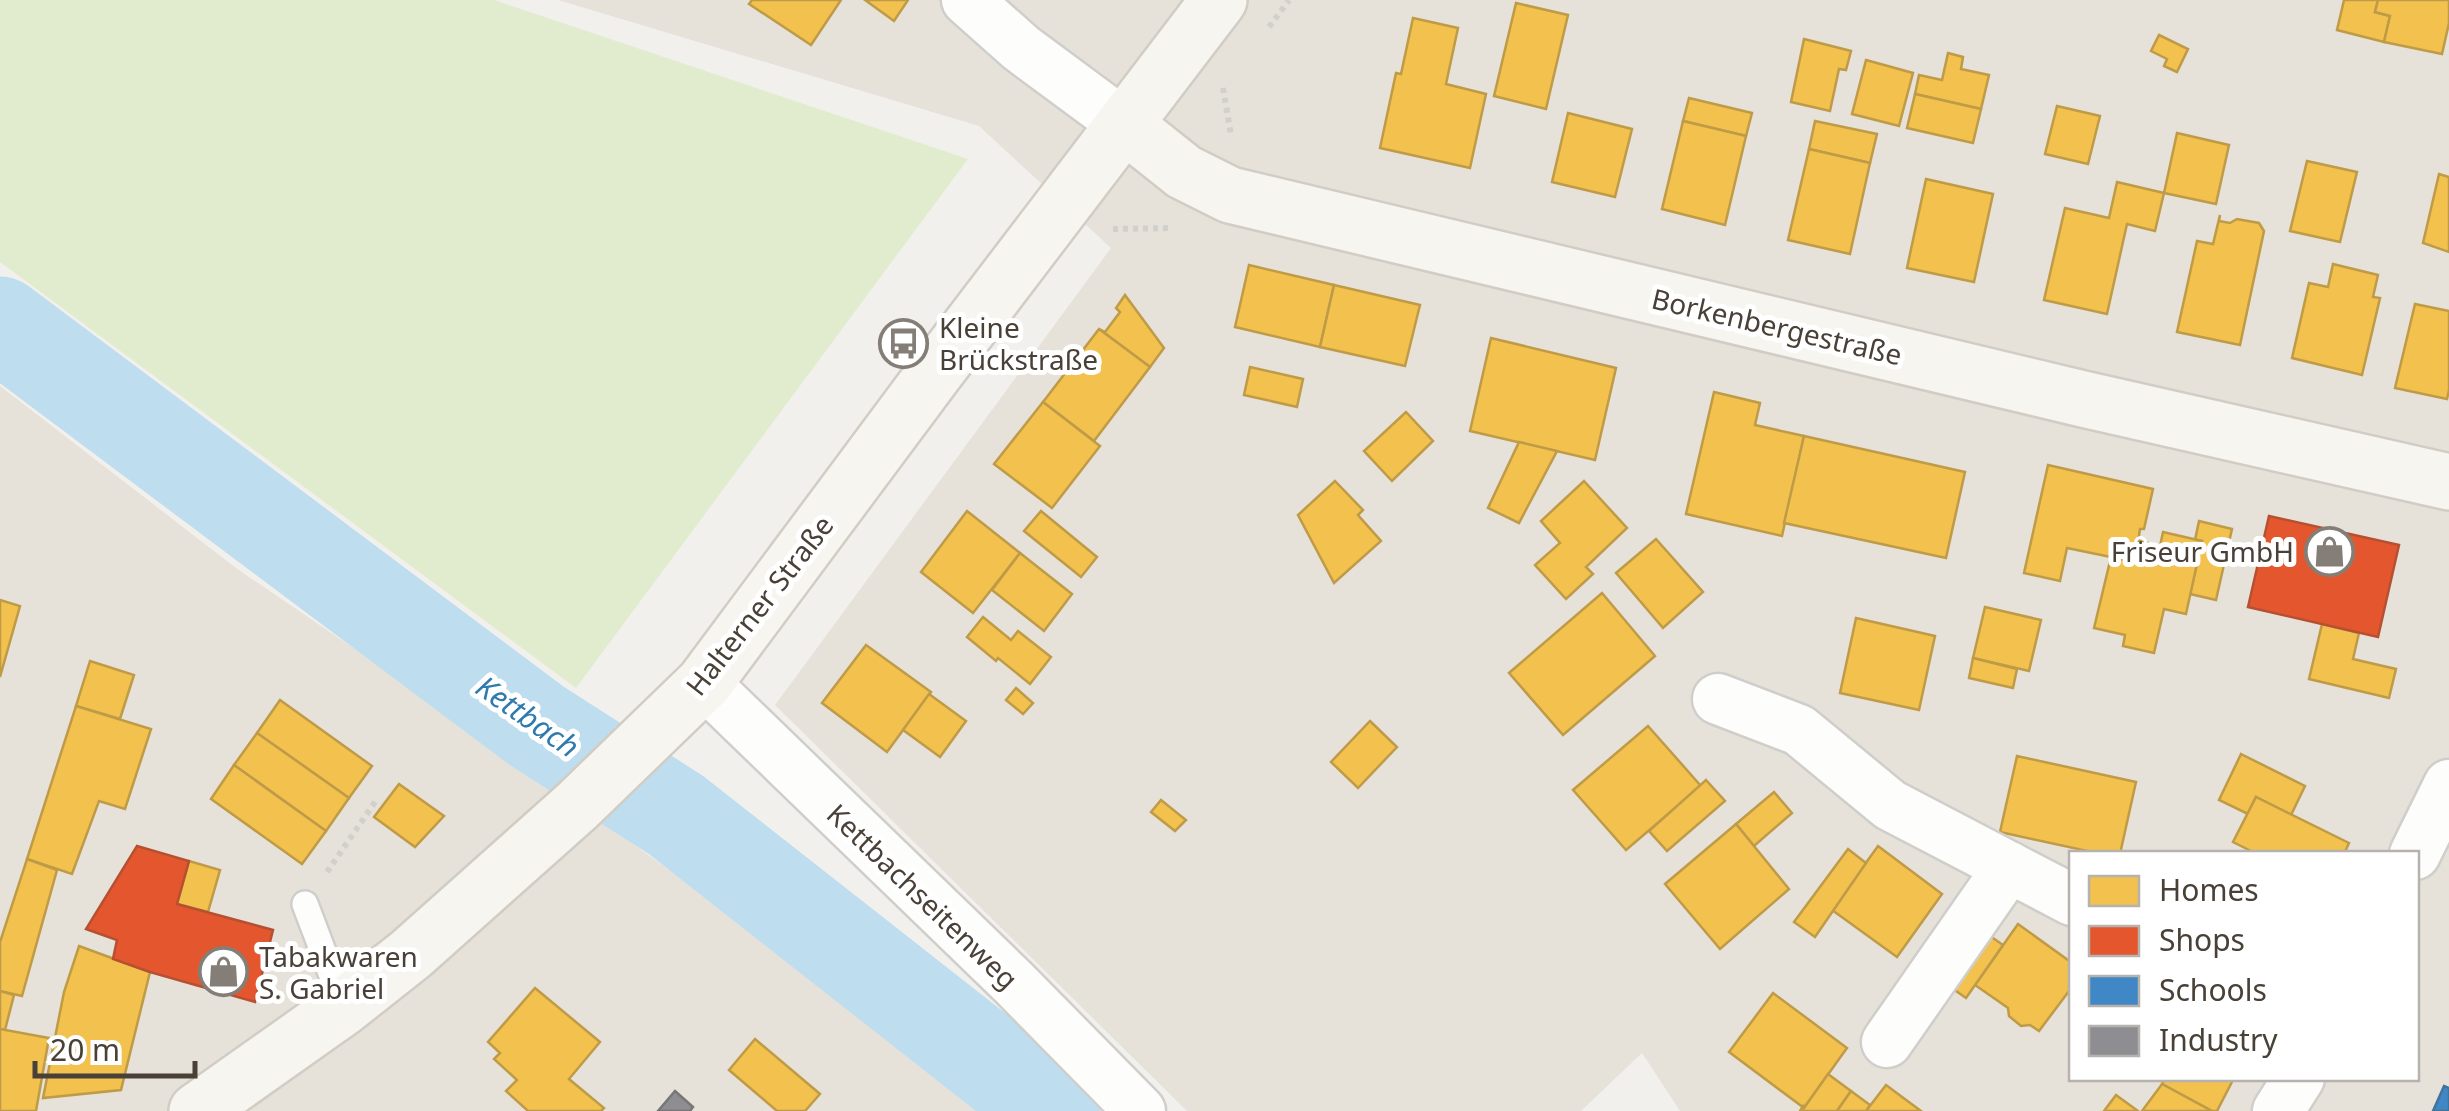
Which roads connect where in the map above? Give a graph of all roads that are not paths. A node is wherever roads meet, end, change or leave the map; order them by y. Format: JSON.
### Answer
{"nodes":[{"id":1,"x":967,"y":0,"type":"edge"},
{"id":2,"x":1219,"y":0,"type":"edge"},
{"id":3,"x":1125,"y":125,"type":"junction"},
{"id":4,"x":2449,"y":482,"type":"edge"},
{"id":5,"x":704,"y":682,"type":"junction"},
{"id":6,"x":1718,"y":699,"type":"dead end"},
{"id":7,"x":2449,"y":785,"type":"edge"},
{"id":8,"x":2416,"y":851,"type":"edge"},
{"id":9,"x":2009,"y":867,"type":"junction"},
{"id":10,"x":2069,"y":898,"type":"edge"},
{"id":11,"x":305,"y":904,"type":"road end"},
{"id":12,"x":344,"y":1007,"type":"junction"},
{"id":13,"x":1886,"y":1042,"type":"dead end"},
{"id":14,"x":2297,"y":1081,"type":"edge"},
{"id":15,"x":198,"y":1111,"type":"edge"},
{"id":16,"x":1140,"y":1111,"type":"edge"},
{"id":17,"x":2278,"y":1111,"type":"edge"}],
"edges":[{"from":1,"to":3,"type":"street"},
{"from":2,"to":3,"type":"main road","name":"Halterner Straße"},
{"from":3,"to":4,"type":"main road","name":"Borkenbergestraße"},
{"from":3,"to":5,"type":"main road","name":"Halterner Straße"},
{"from":5,"to":12,"type":"main road","name":"Halterner Straße"},
{"from":5,"to":16,"type":"street","name":"Kettbachseitenweg"},
{"from":6,"to":9,"type":"street"},
{"from":7,"to":8,"type":"street"},
{"from":9,"to":10,"type":"street"},
{"from":9,"to":13,"type":"street"},
{"from":11,"to":12,"type":"lane"},
{"from":12,"to":15,"type":"main road","name":"Halterner Straße"},
{"from":14,"to":17,"type":"street"}]}
